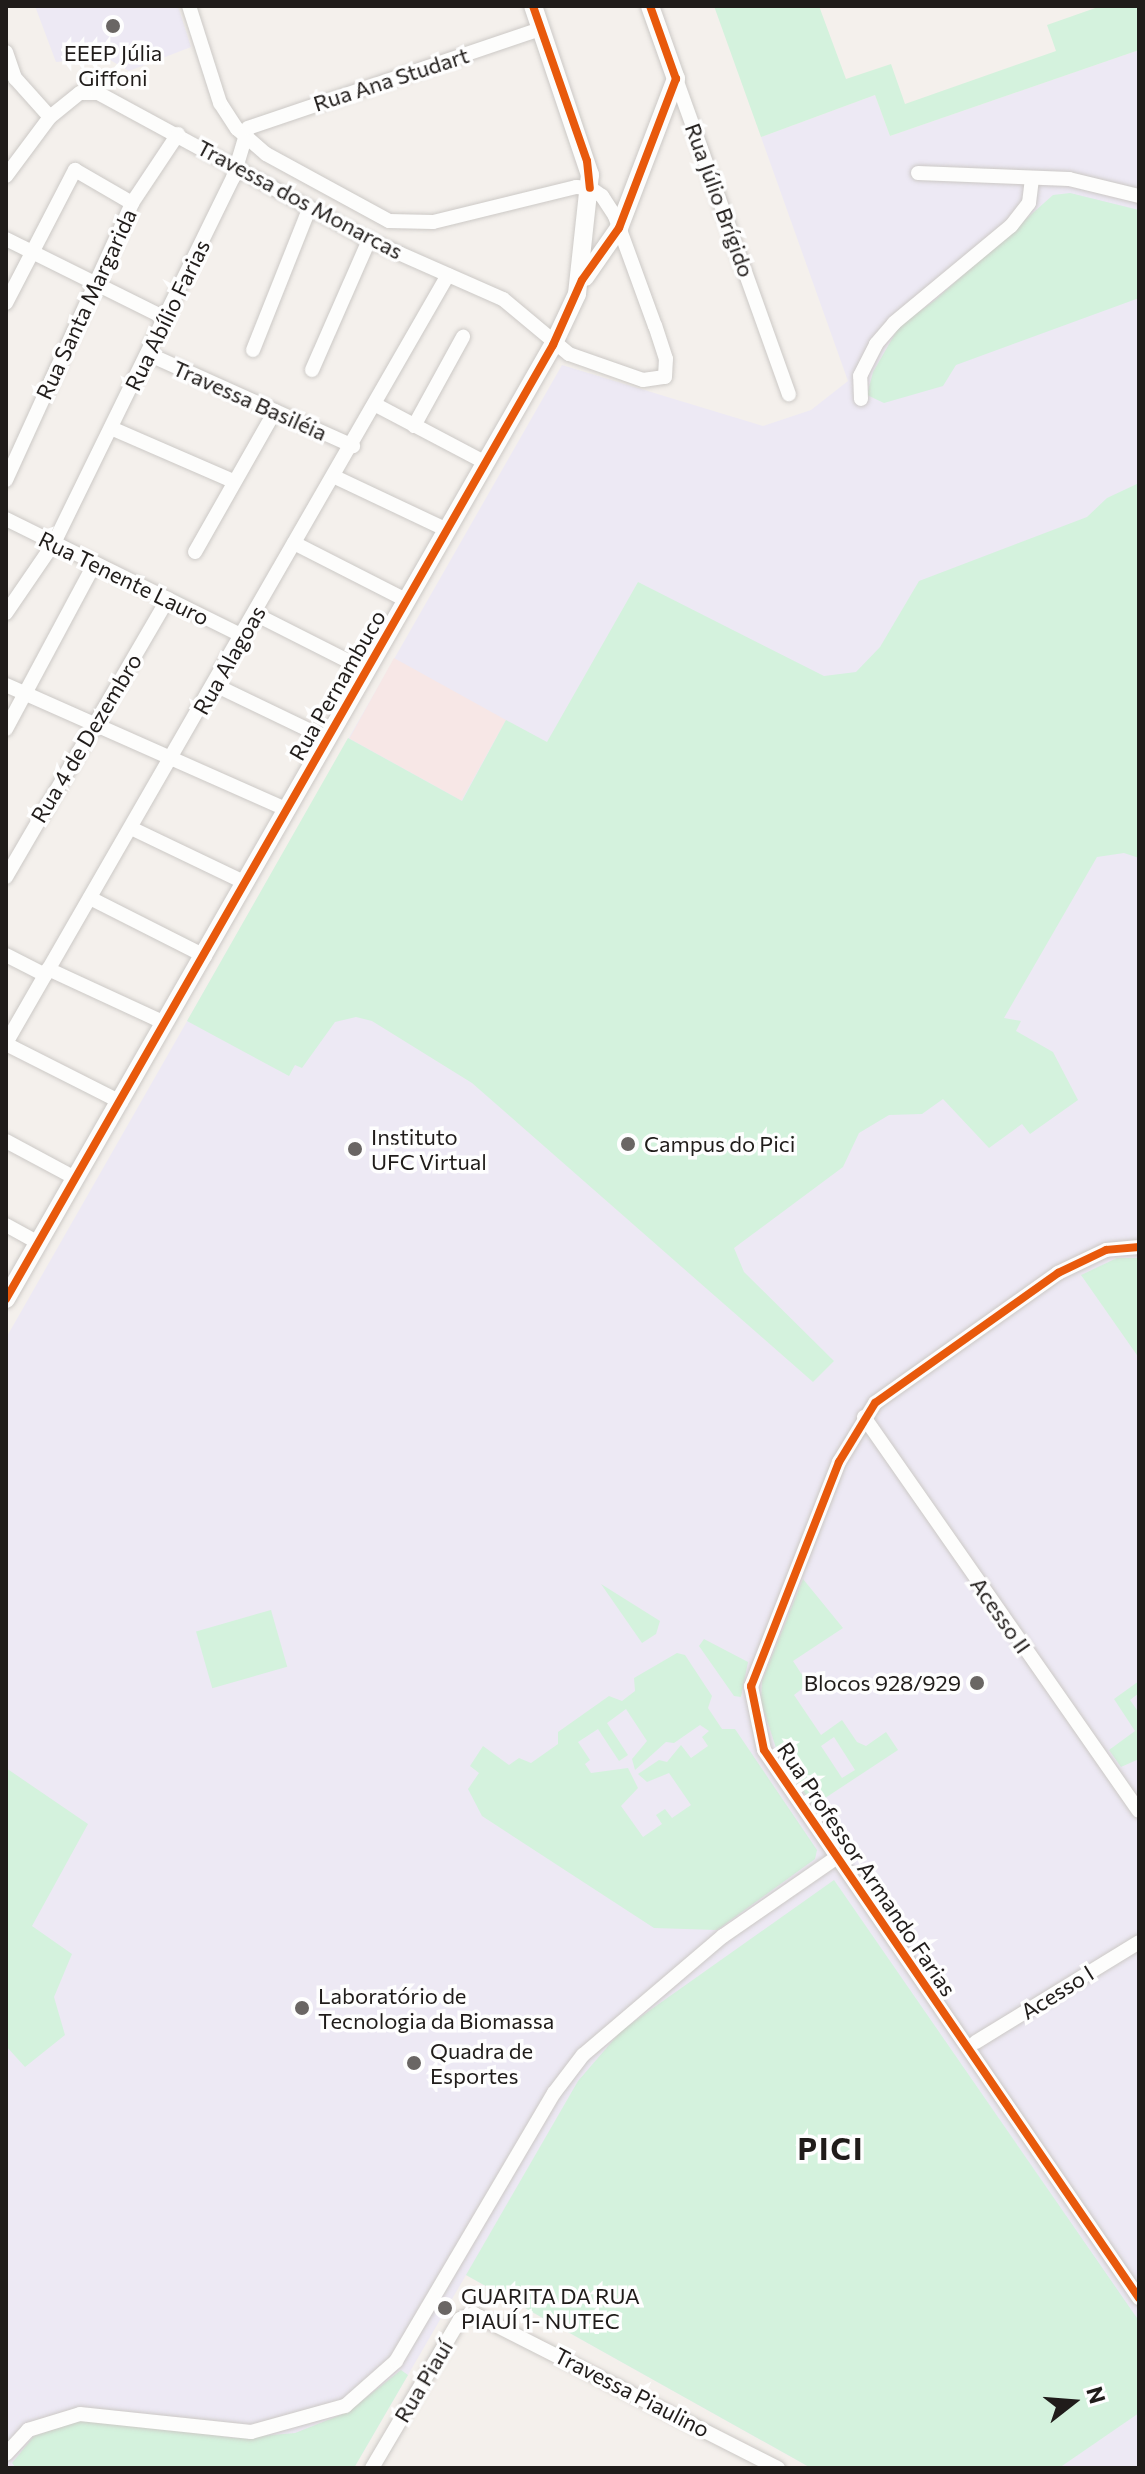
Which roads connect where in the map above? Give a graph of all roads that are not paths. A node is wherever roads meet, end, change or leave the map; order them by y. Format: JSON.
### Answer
{"nodes":[{"id":1,"x":189,"y":6,"type":"edge"},
{"id":2,"x":533,"y":6,"type":"edge"},
{"id":3,"x":650,"y":6,"type":"edge"},
{"id":4,"x":541,"y":29,"type":"junction"},
{"id":5,"x":6,"y":52,"type":"edge"},
{"id":6,"x":676,"y":79,"type":"junction"},
{"id":7,"x":50,"y":117,"type":"junction"},
{"id":8,"x":178,"y":134,"type":"junction"},
{"id":9,"x":245,"y":135,"type":"junction"},
{"id":10,"x":236,"y":164,"type":"junction"},
{"id":11,"x":918,"y":173,"type":"dead end"},
{"id":12,"x":6,"y":176,"type":"edge"},
{"id":13,"x":1032,"y":178,"type":"junction"},
{"id":14,"x":590,"y":188,"type":"junction"},
{"id":15,"x":1139,"y":196,"type":"edge"},
{"id":16,"x":132,"y":203,"type":"junction"},
{"id":17,"x":309,"y":209,"type":"junction"},
{"id":18,"x":619,"y":228,"type":"junction"},
{"id":19,"x":6,"y":239,"type":"edge"},
{"id":20,"x":369,"y":240,"type":"junction"},
{"id":21,"x":31,"y":255,"type":"junction"},
{"id":22,"x":448,"y":275,"type":"junction"},
{"id":23,"x":582,"y":280,"type":"junction"},
{"id":24,"x":96,"y":286,"type":"junction"},
{"id":25,"x":6,"y":303,"type":"edge"},
{"id":26,"x":165,"y":318,"type":"junction"},
{"id":27,"x":463,"y":337,"type":"dead end"},
{"id":28,"x":553,"y":345,"type":"junction"},
{"id":29,"x":253,"y":350,"type":"dead end"},
{"id":30,"x":148,"y":354,"type":"junction"},
{"id":31,"x":312,"y":370,"type":"dead end"},
{"id":32,"x":789,"y":394,"type":"dead end"},
{"id":33,"x":861,"y":399,"type":"dead end"},
{"id":34,"x":376,"y":405,"type":"junction"},
{"id":35,"x":275,"y":411,"type":"junction"},
{"id":36,"x":414,"y":426,"type":"junction"},
{"id":37,"x":111,"y":428,"type":"junction"},
{"id":38,"x":353,"y":446,"type":"junction"},
{"id":39,"x":484,"y":462,"type":"junction"},
{"id":40,"x":335,"y":477,"type":"junction"},
{"id":41,"x":6,"y":480,"type":"edge"},
{"id":42,"x":233,"y":481,"type":"junction"},
{"id":43,"x":6,"y":519,"type":"edge"},
{"id":44,"x":445,"y":529,"type":"junction"},
{"id":45,"x":54,"y":543,"type":"junction"},
{"id":46,"x":294,"y":543,"type":"junction"},
{"id":47,"x":195,"y":552,"type":"dead end"},
{"id":48,"x":95,"y":563,"type":"junction"},
{"id":49,"x":11,"y":598,"type":"edge"},
{"id":50,"x":168,"y":599,"type":"junction"},
{"id":51,"x":406,"y":600,"type":"junction"},
{"id":52,"x":6,"y":613,"type":"edge"},
{"id":53,"x":255,"y":614,"type":"junction"},
{"id":54,"x":243,"y":636,"type":"junction"},
{"id":55,"x":366,"y":670,"type":"junction"},
{"id":56,"x":6,"y":685,"type":"edge"},
{"id":57,"x":215,"y":685,"type":"junction"},
{"id":58,"x":26,"y":695,"type":"junction"},
{"id":59,"x":95,"y":725,"type":"junction"},
{"id":60,"x":6,"y":729,"type":"edge"},
{"id":61,"x":327,"y":739,"type":"junction"},
{"id":62,"x":171,"y":759,"type":"junction"},
{"id":63,"x":288,"y":810,"type":"junction"},
{"id":64,"x":131,"y":828,"type":"junction"},
{"id":65,"x":6,"y":877,"type":"edge"},
{"id":66,"x":246,"y":883,"type":"junction"},
{"id":67,"x":90,"y":898,"type":"junction"},
{"id":68,"x":6,"y":955,"type":"edge"},
{"id":69,"x":205,"y":956,"type":"junction"},
{"id":70,"x":46,"y":972,"type":"junction"},
{"id":71,"x":165,"y":1023,"type":"junction"},
{"id":72,"x":6,"y":1044,"type":"edge"},
{"id":73,"x":121,"y":1102,"type":"junction"},
{"id":74,"x":6,"y":1141,"type":"edge"},
{"id":75,"x":75,"y":1178,"type":"junction"},
{"id":76,"x":6,"y":1225,"type":"edge"},
{"id":77,"x":1139,"y":1237,"type":"edge"},
{"id":78,"x":37,"y":1242,"type":"junction"},
{"id":79,"x":1132,"y":1247,"type":"edge"},
{"id":80,"x":6,"y":1299,"type":"edge"},
{"id":81,"x":864,"y":1417,"type":"junction"},
{"id":82,"x":1139,"y":1811,"type":"edge"},
{"id":83,"x":837,"y":1857,"type":"junction"},
{"id":84,"x":1139,"y":1942,"type":"edge"},
{"id":85,"x":976,"y":2042,"type":"dead end"},
{"id":86,"x":1139,"y":2298,"type":"edge"},
{"id":87,"x":485,"y":2318,"type":"joint"},
{"id":88,"x":6,"y":2454,"type":"edge"},
{"id":89,"x":372,"y":2468,"type":"edge"},
{"id":90,"x":778,"y":2468,"type":"edge"}],
"edges":[{"from":1,"to":9,"type":"street"},
{"from":2,"to":4,"type":"street","name":"Rua Pernambuco"},
{"from":3,"to":6,"type":"street","name":"Rua Júlio Brígido"},
{"from":4,"to":9,"type":"street","name":"Rua Ana Studart"},
{"from":4,"to":14,"type":"street","name":"Rua Pernambuco"},
{"from":5,"to":7,"type":"street"},
{"from":6,"to":18,"type":"street","name":"Rua Pernambuco"},
{"from":6,"to":32,"type":"street","name":"Rua Júlio Brígido"},
{"from":7,"to":8,"type":"street","name":"Travessa dos Monarcas"},
{"from":7,"to":12,"type":"street"},
{"from":8,"to":10,"type":"street","name":"Travessa dos Monarcas"},
{"from":8,"to":16,"type":"street","name":"Rua Santa Margarida"},
{"from":9,"to":10,"type":"street","name":"Rua Abílio Farias"},
{"from":9,"to":14,"type":"street"},
{"from":10,"to":17,"type":"street","name":"Travessa dos Monarcas"},
{"from":10,"to":26,"type":"street","name":"Rua Abílio Farias"},
{"from":11,"to":13,"type":"street"},
{"from":13,"to":15,"type":"street"},
{"from":13,"to":33,"type":"street"},
{"from":14,"to":18,"type":"street"},
{"from":14,"to":23,"type":"street","name":"Rua Pernambuco"},
{"from":16,"to":21,"type":"street"},
{"from":16,"to":24,"type":"street","name":"Rua Santa Margarida"},
{"from":17,"to":20,"type":"street","name":"Travessa dos Monarcas"},
{"from":17,"to":29,"type":"street"},
{"from":18,"to":23,"type":"street","name":"Rua Pernambuco"},
{"from":18,"to":28,"type":"street"},
{"from":19,"to":21,"type":"street"},
{"from":20,"to":22,"type":"street","name":"Travessa dos Monarcas"},
{"from":20,"to":31,"type":"street"},
{"from":21,"to":24,"type":"street"},
{"from":21,"to":25,"type":"street"},
{"from":22,"to":28,"type":"street","name":"Travessa dos Monarcas"},
{"from":22,"to":34,"type":"street","name":"Rua Alagoas"},
{"from":23,"to":28,"type":"street","name":"Rua Pernambuco"},
{"from":24,"to":26,"type":"street"},
{"from":24,"to":41,"type":"street","name":"Rua Santa Margarida"},
{"from":26,"to":30,"type":"street","name":"Rua Abílio Farias"},
{"from":27,"to":36,"type":"street"},
{"from":28,"to":39,"type":"street","name":"Rua Pernambuco"},
{"from":30,"to":35,"type":"street","name":"Travessa Basiléia"},
{"from":30,"to":37,"type":"street","name":"Rua Abílio Farias"},
{"from":34,"to":36,"type":"street"},
{"from":34,"to":38,"type":"street","name":"Rua Alagoas"},
{"from":35,"to":38,"type":"street","name":"Travessa Basiléia"},
{"from":35,"to":42,"type":"street"},
{"from":36,"to":39,"type":"street"},
{"from":37,"to":42,"type":"street"},
{"from":37,"to":45,"type":"street","name":"Rua Abílio Farias"},
{"from":38,"to":40,"type":"street","name":"Rua Alagoas"},
{"from":39,"to":44,"type":"street","name":"Rua Pernambuco"},
{"from":40,"to":44,"type":"street"},
{"from":40,"to":46,"type":"street","name":"Rua Alagoas"},
{"from":42,"to":47,"type":"street"},
{"from":43,"to":45,"type":"street","name":"Rua Tenente Lauro"},
{"from":44,"to":51,"type":"street","name":"Rua Pernambuco"},
{"from":45,"to":48,"type":"street","name":"Rua Tenente Lauro"},
{"from":45,"to":49,"type":"street","name":"Rua Abílio Farias"},
{"from":46,"to":51,"type":"street"},
{"from":46,"to":53,"type":"street","name":"Rua Alagoas"},
{"from":48,"to":50,"type":"street","name":"Rua Tenente Lauro"},
{"from":48,"to":58,"type":"street"},
{"from":49,"to":52,"type":"street","name":"Rua Abílio Farias"},
{"from":50,"to":54,"type":"street","name":"Rua Tenente Lauro"},
{"from":50,"to":59,"type":"street","name":"Rua 4 de Dezembro"},
{"from":51,"to":55,"type":"street","name":"Rua Pernambuco"},
{"from":53,"to":54,"type":"street","name":"Rua Alagoas"},
{"from":53,"to":55,"type":"street"},
{"from":54,"to":57,"type":"street","name":"Rua Alagoas"},
{"from":55,"to":61,"type":"street","name":"Rua Pernambuco"},
{"from":56,"to":58,"type":"street"},
{"from":57,"to":61,"type":"street"},
{"from":57,"to":62,"type":"street","name":"Rua Alagoas"},
{"from":58,"to":59,"type":"street"},
{"from":58,"to":60,"type":"street"},
{"from":59,"to":62,"type":"street"},
{"from":59,"to":65,"type":"street","name":"Rua 4 de Dezembro"},
{"from":61,"to":63,"type":"street","name":"Rua Pernambuco"},
{"from":62,"to":63,"type":"street"},
{"from":62,"to":64,"type":"street","name":"Rua Alagoas"},
{"from":63,"to":66,"type":"street","name":"Rua Pernambuco"},
{"from":64,"to":66,"type":"street"},
{"from":64,"to":67,"type":"street","name":"Rua Alagoas"},
{"from":66,"to":69,"type":"street","name":"Rua Pernambuco"},
{"from":67,"to":69,"type":"street"},
{"from":67,"to":70,"type":"street","name":"Rua Alagoas"},
{"from":68,"to":70,"type":"street"},
{"from":69,"to":71,"type":"street","name":"Rua Pernambuco"},
{"from":70,"to":71,"type":"street"},
{"from":70,"to":72,"type":"street","name":"Rua Alagoas"},
{"from":71,"to":73,"type":"street","name":"Rua Pernambuco"},
{"from":72,"to":73,"type":"street"},
{"from":73,"to":75,"type":"street","name":"Rua Pernambuco"},
{"from":74,"to":75,"type":"street"},
{"from":75,"to":78,"type":"street","name":"Rua Pernambuco"},
{"from":76,"to":78,"type":"street"},
{"from":77,"to":79,"type":"street","name":"Rua Professor Armando Farias"},
{"from":78,"to":80,"type":"street","name":"Rua Pernambuco"},
{"from":79,"to":81,"type":"street","name":"Rua Professor Armando Farias"},
{"from":81,"to":82,"type":"street","name":"Acesso II"},
{"from":81,"to":83,"type":"street","name":"Rua Professor Armando Farias"},
{"from":83,"to":86,"type":"street","name":"Rua Professor Armando Farias"},
{"from":83,"to":88,"type":"street"},
{"from":84,"to":85,"type":"street","name":"Acesso I"},
{"from":87,"to":89,"type":"street","name":"Rua Piauí"},
{"from":87,"to":90,"type":"street","name":"Travessa Piaulino"}]}
